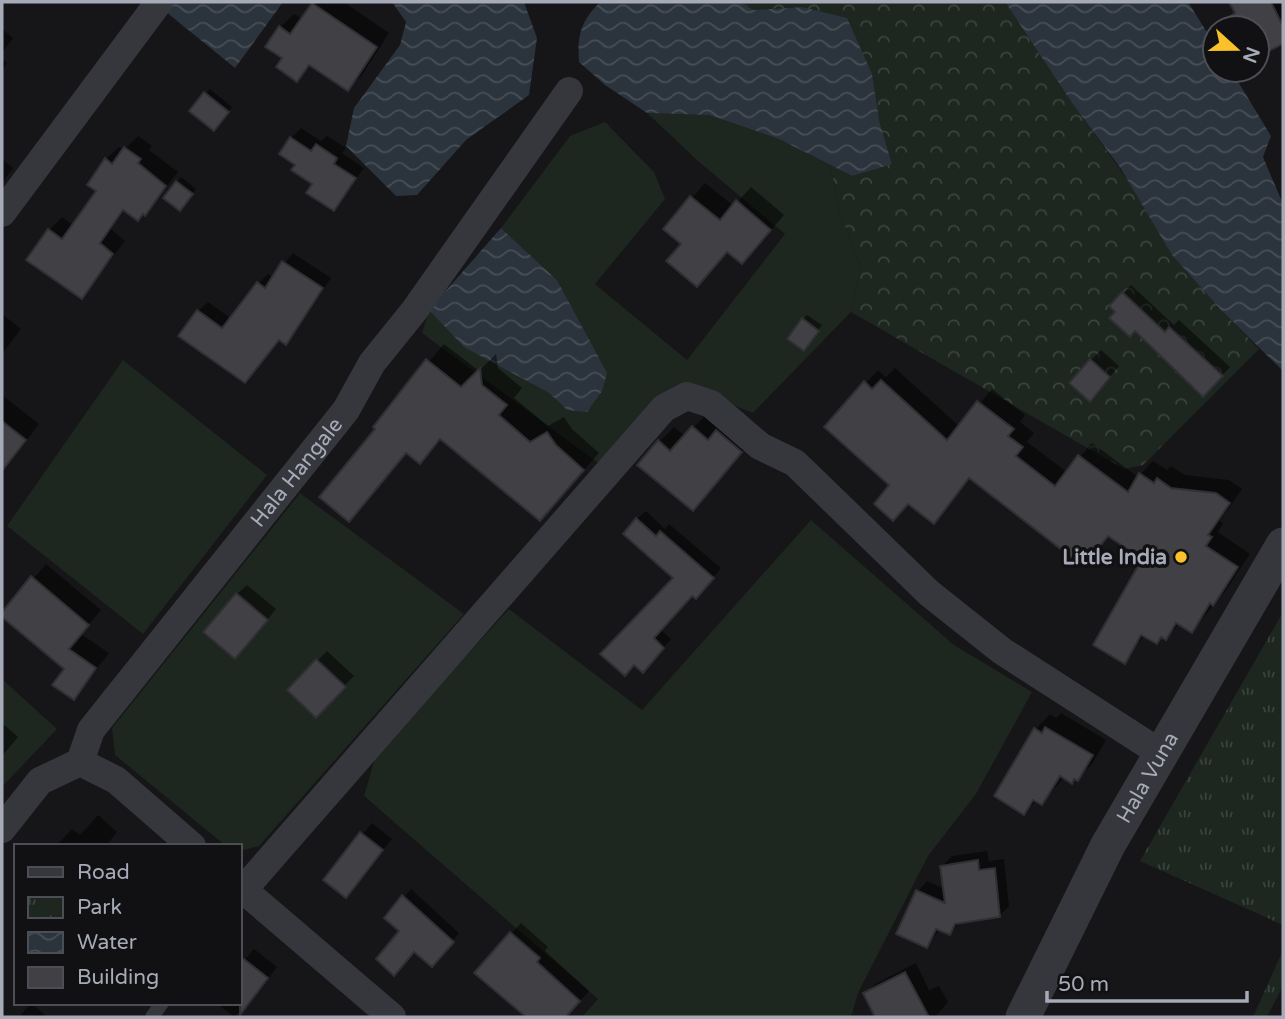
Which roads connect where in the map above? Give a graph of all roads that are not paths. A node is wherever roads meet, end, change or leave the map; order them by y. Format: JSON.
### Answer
{"nodes":[{"id":1,"x":159,"y":2,"type":"edge"},
{"id":2,"x":569,"y":90,"type":"dead end"},
{"id":3,"x":2,"y":214,"type":"edge"},
{"id":4,"x":1283,"y":545,"type":"edge"},
{"id":5,"x":1162,"y":754,"type":"junction"},
{"id":6,"x":80,"y":762,"type":"junction"},
{"id":7,"x":2,"y":829,"type":"edge"},
{"id":8,"x":190,"y":844,"type":"edge"},
{"id":9,"x":242,"y":889,"type":"edge"},
{"id":10,"x":242,"y":891,"type":"edge"},
{"id":11,"x":392,"y":1017,"type":"edge"},
{"id":12,"x":1023,"y":1017,"type":"edge"}],
"edges":[{"from":1,"to":3,"type":"street"},
{"from":2,"to":6,"type":"street","name":"Hala Hangale"},
{"from":4,"to":5,"type":"street","name":"Hala Vuna"},
{"from":5,"to":9,"type":"street"},
{"from":5,"to":12,"type":"street","name":"Hala Vuna"},
{"from":6,"to":7,"type":"street"},
{"from":6,"to":8,"type":"street"},
{"from":10,"to":11,"type":"street"}]}
